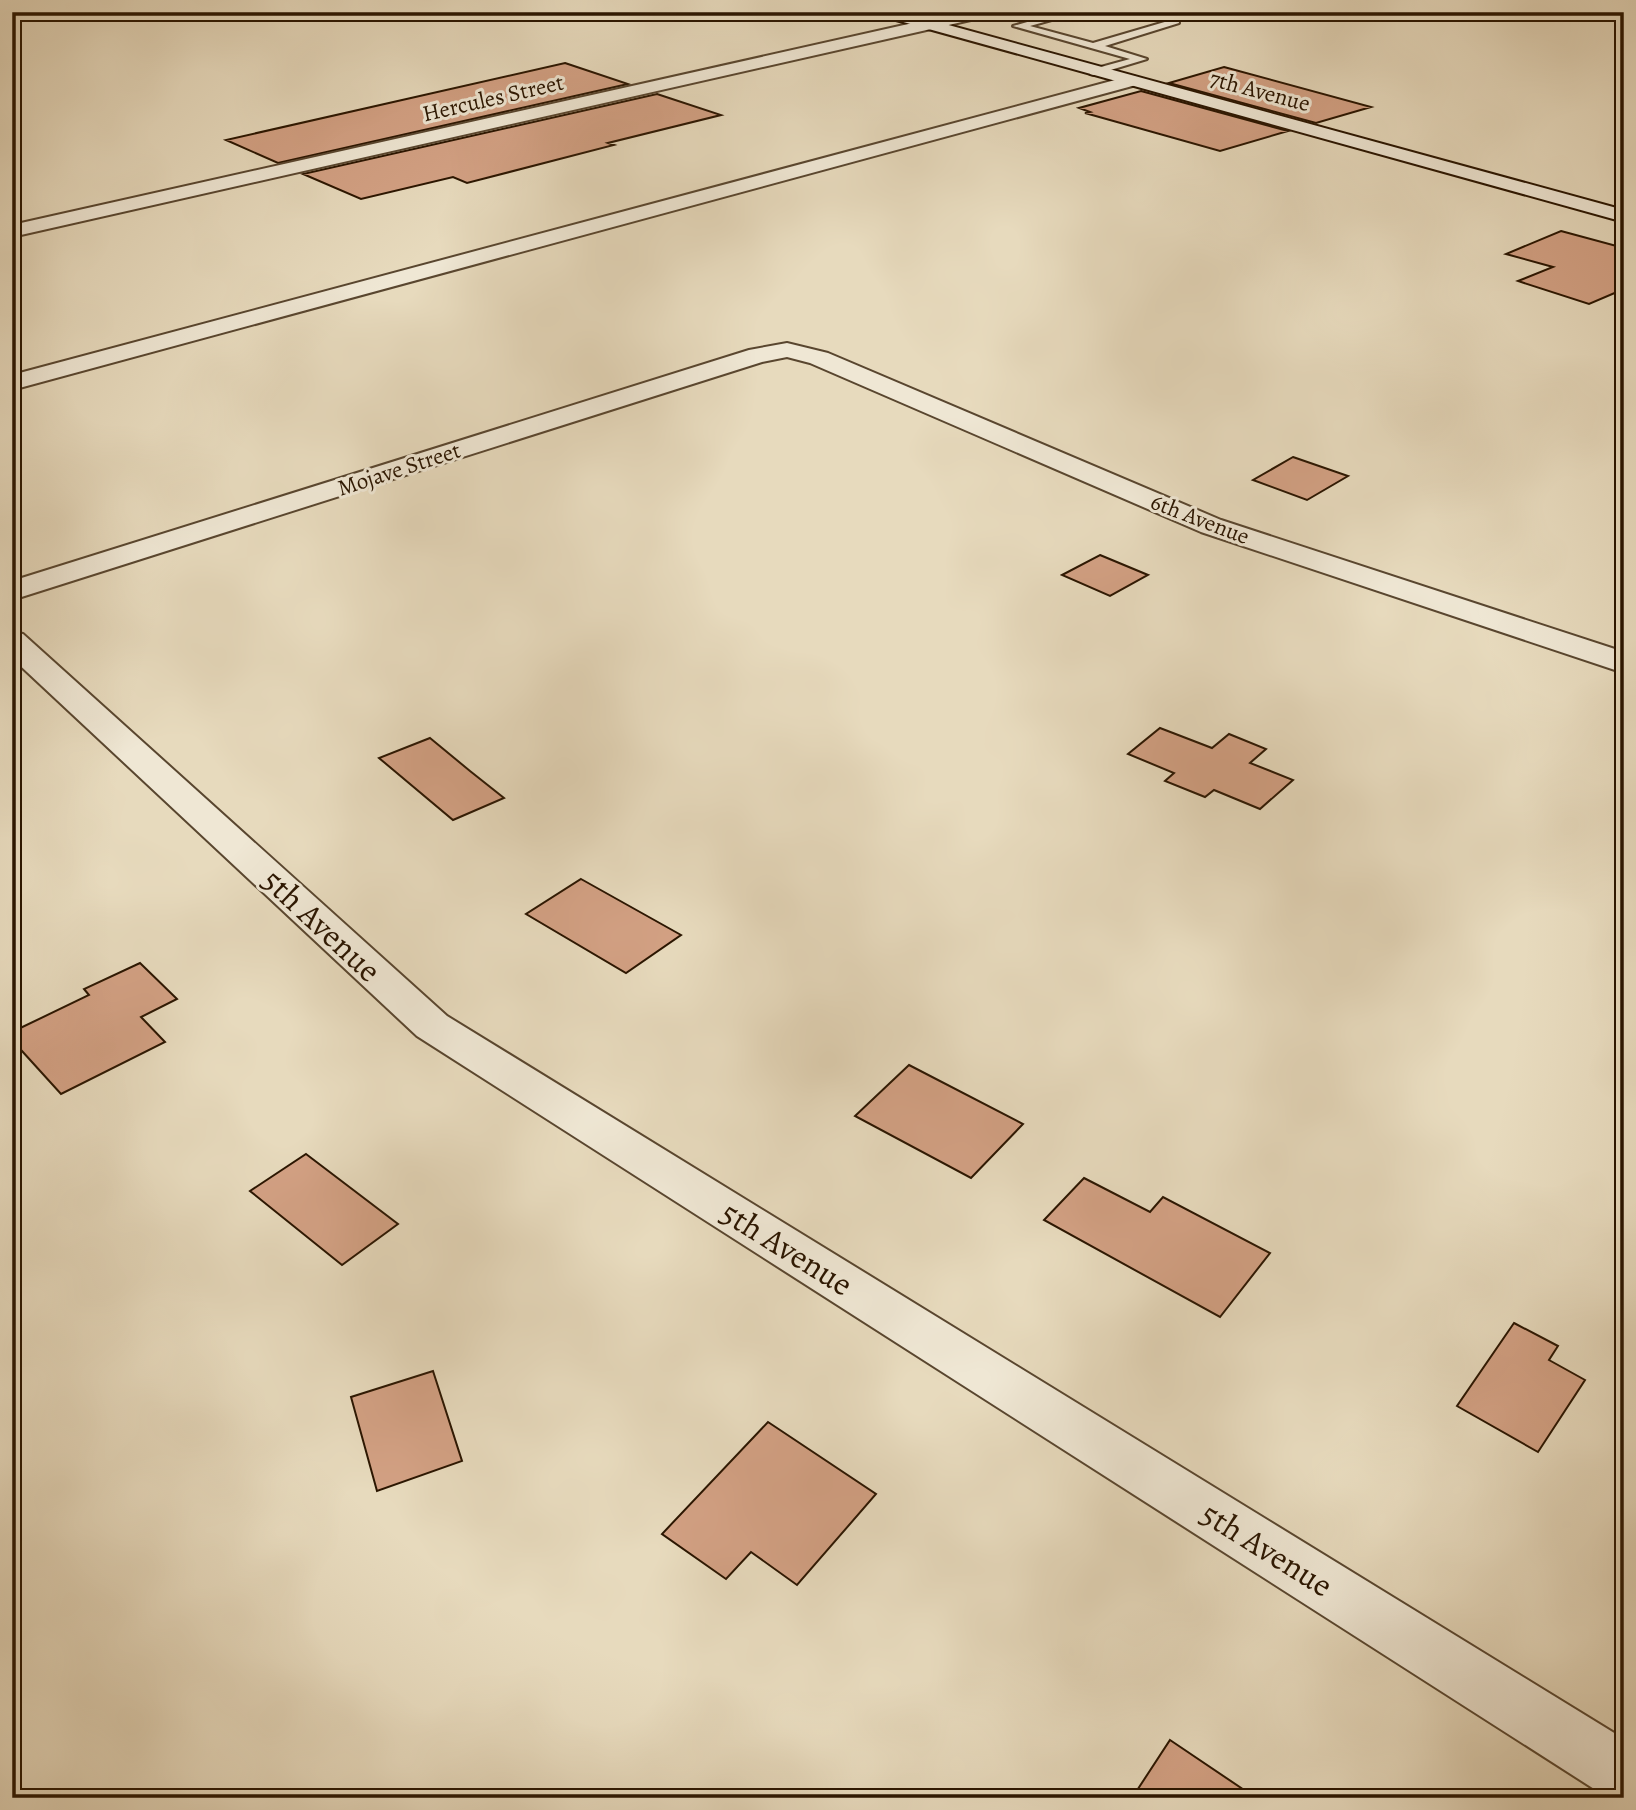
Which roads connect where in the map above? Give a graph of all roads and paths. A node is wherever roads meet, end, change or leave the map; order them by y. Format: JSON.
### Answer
{"nodes":[{"id":1,"x":23,"y":12,"type":"edge"},
{"id":2,"x":883,"y":12,"type":"edge"},
{"id":3,"x":984,"y":12,"type":"edge"},
{"id":4,"x":1075,"y":12,"type":"edge"},
{"id":5,"x":1147,"y":12,"type":"edge"},
{"id":6,"x":12,"y":14,"type":"edge"},
{"id":7,"x":929,"y":25,"type":"junction"},
{"id":8,"x":1092,"y":46,"type":"junction"},
{"id":9,"x":1094,"y":72,"type":"junction"},
{"id":10,"x":1130,"y":81,"type":"junction"},
{"id":11,"x":1624,"y":216,"type":"edge"},
{"id":12,"x":12,"y":231,"type":"edge"},
{"id":13,"x":787,"y":350,"type":"joint"},
{"id":14,"x":12,"y":383,"type":"edge"},
{"id":15,"x":12,"y":591,"type":"edge"},
{"id":16,"x":12,"y":641,"type":"edge"},
{"id":17,"x":1624,"y":663,"type":"edge"},
{"id":18,"x":1624,"y":1773,"type":"edge"}],
"edges":[{"from":1,"to":6,"type":"street"},
{"from":2,"to":7,"type":"street","name":"7th Avenue"},
{"from":3,"to":7,"type":"street","name":"Hercules Street"},
{"from":4,"to":8,"type":"lane"},
{"from":5,"to":8,"type":"lane"},
{"from":7,"to":9,"type":"street","name":"7th Avenue"},
{"from":7,"to":12,"type":"street","name":"Hercules Street"},
{"from":8,"to":9,"type":"lane"},
{"from":9,"to":10,"type":"street","name":"7th Avenue"},
{"from":10,"to":11,"type":"street","name":"7th Avenue"},
{"from":10,"to":14,"type":"street"},
{"from":13,"to":15,"type":"street","name":"Mojave Street"},
{"from":13,"to":17,"type":"street","name":"6th Avenue"},
{"from":16,"to":18,"type":"street","name":"5th Avenue"}]}
